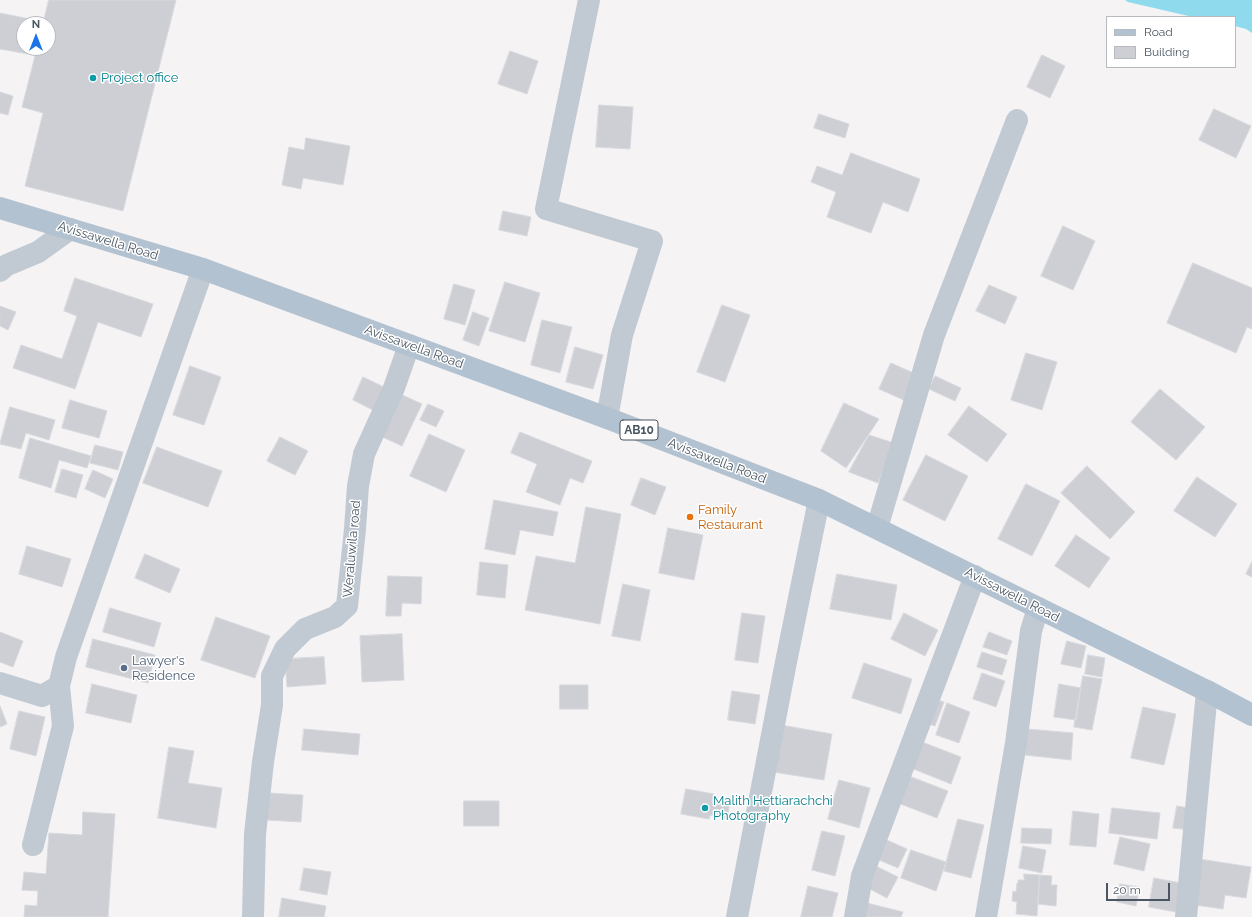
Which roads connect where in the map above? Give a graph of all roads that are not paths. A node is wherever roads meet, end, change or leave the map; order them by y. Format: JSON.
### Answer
{"nodes":[{"id":1,"x":589,"y":0,"type":"edge"},
{"id":2,"x":1016,"y":120,"type":"dead end"},
{"id":3,"x":0,"y":208,"type":"edge"},
{"id":4,"x":70,"y":229,"type":"junction"},
{"id":5,"x":203,"y":269,"type":"junction"},
{"id":6,"x":0,"y":271,"type":"edge"},
{"id":7,"x":409,"y":345,"type":"junction"},
{"id":8,"x":607,"y":418,"type":"junction"},
{"id":9,"x":820,"y":500,"type":"junction"},
{"id":10,"x":877,"y":528,"type":"junction"},
{"id":11,"x":975,"y":576,"type":"junction"},
{"id":12,"x":1038,"y":608,"type":"junction"},
{"id":13,"x":0,"y":683,"type":"edge"},
{"id":14,"x":59,"y":686,"type":"junction"},
{"id":15,"x":1206,"y":691,"type":"junction"},
{"id":16,"x":1252,"y":715,"type":"edge"},
{"id":17,"x":33,"y":845,"type":"dead end"},
{"id":18,"x":254,"y":917,"type":"edge"},
{"id":19,"x":737,"y":917,"type":"edge"},
{"id":20,"x":855,"y":917,"type":"edge"},
{"id":21,"x":986,"y":917,"type":"edge"},
{"id":22,"x":1186,"y":917,"type":"edge"}],
"edges":[{"from":1,"to":8,"type":"street"},
{"from":2,"to":10,"type":"street"},
{"from":3,"to":4,"type":"main road","name":"Avissawella Road","number":"AB10"},
{"from":4,"to":5,"type":"main road","name":"Avissawella Road","number":"AB10"},
{"from":4,"to":6,"type":"street"},
{"from":5,"to":7,"type":"main road","name":"Avissawella Road","number":"AB10"},
{"from":5,"to":14,"type":"street"},
{"from":7,"to":8,"type":"main road","name":"Avissawella Road","number":"AB10"},
{"from":7,"to":18,"type":"street","name":"Weraluwila road"},
{"from":8,"to":9,"type":"main road","name":"Avissawella Road","number":"AB10"},
{"from":9,"to":10,"type":"main road","name":"Avissawella Road","number":"AB10"},
{"from":9,"to":19,"type":"street"},
{"from":10,"to":11,"type":"main road","name":"Avissawella Road","number":"AB10"},
{"from":11,"to":12,"type":"main road","name":"Avissawella Road","number":"AB10"},
{"from":11,"to":20,"type":"street"},
{"from":12,"to":15,"type":"main road","name":"Avissawella Road","number":"AB10"},
{"from":12,"to":21,"type":"street"},
{"from":13,"to":14,"type":"street"},
{"from":14,"to":17,"type":"street"},
{"from":15,"to":16,"type":"main road","name":"Avissawella Road","number":"AB10"},
{"from":15,"to":22,"type":"street"}]}
